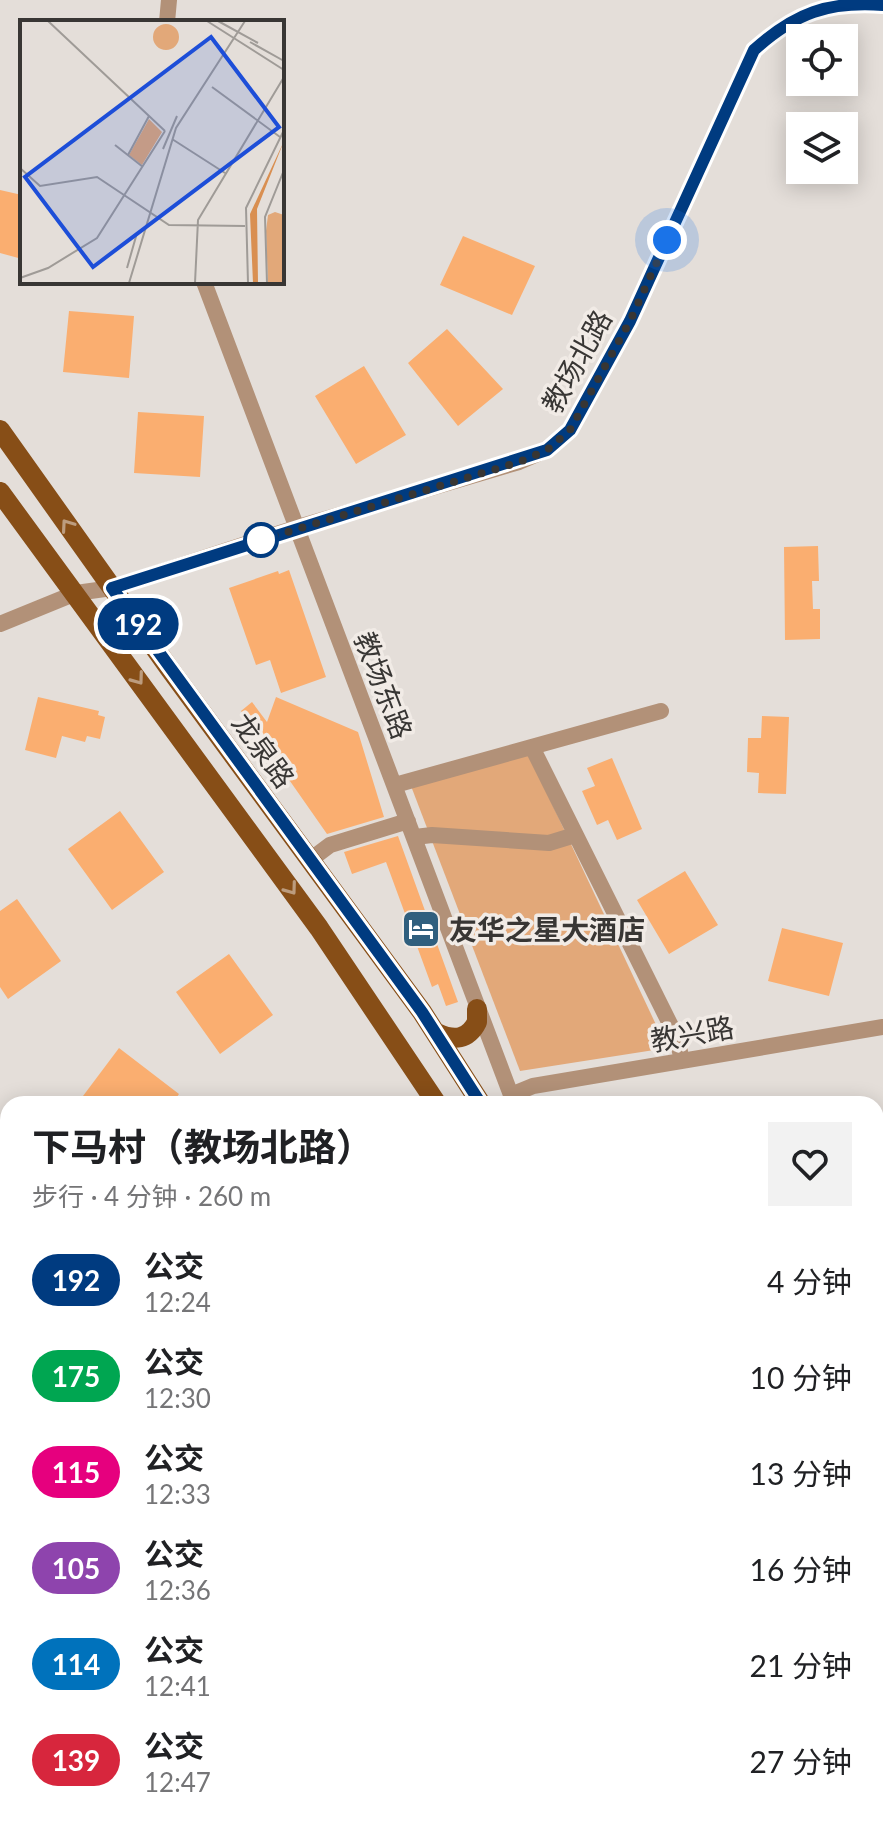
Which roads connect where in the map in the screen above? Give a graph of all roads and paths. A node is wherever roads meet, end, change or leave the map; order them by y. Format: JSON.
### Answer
{"nodes":[{"id":1,"x":169,"y":0,"type":"edge"},
{"id":2,"x":883,"y":5,"type":"edge"},
{"id":3,"x":167,"y":20,"type":"edge"},
{"id":4,"x":205,"y":284,"type":"edge"},
{"id":5,"x":0,"y":430,"type":"edge"},
{"id":6,"x":0,"y":492,"type":"edge"},
{"id":7,"x":295,"y":528,"type":"junction"},
{"id":8,"x":112,"y":588,"type":"junction"},
{"id":9,"x":76,"y":593,"type":"junction"},
{"id":10,"x":0,"y":624,"type":"edge"},
{"id":11,"x":661,"y":711,"type":"dead end"},
{"id":12,"x":532,"y":747,"type":"junction"},
{"id":13,"x":395,"y":785,"type":"junction"},
{"id":14,"x":408,"y":821,"type":"junction"},
{"id":15,"x":575,"y":835,"type":"junction"},
{"id":16,"x":415,"y":837,"type":"junction"},
{"id":17,"x":310,"y":860,"type":"junction"},
{"id":18,"x":477,"y":1009,"type":"junction"},
{"id":19,"x":883,"y":1027,"type":"edge"},
{"id":20,"x":437,"y":1033,"type":"junction"},
{"id":21,"x":682,"y":1061,"type":"junction"},
{"id":22,"x":425,"y":1096,"type":"edge"},
{"id":23,"x":476,"y":1096,"type":"edge"},
{"id":24,"x":507,"y":1096,"type":"edge"},
{"id":25,"x":514,"y":1096,"type":"edge"}],
"edges":[{"from":1,"to":3,"type":"street"},
{"from":2,"to":7,"type":"street","name":"教场北路"},
{"from":4,"to":7,"type":"street","name":"教场东路"},
{"from":8,"to":5,"type":"main road","name":"龙泉路","one_way":true},
{"from":6,"to":9,"type":"main road"},
{"from":7,"to":8,"type":"street","name":"教场北路"},
{"from":7,"to":13,"type":"street","name":"教场东路"},
{"from":8,"to":9,"type":"street","name":"教场北路"},
{"from":8,"to":17,"type":"main road","name":"龙泉路"},
{"from":9,"to":10,"type":"street","name":"教场北路"},
{"from":9,"to":22,"type":"main road","one_way":true},
{"from":11,"to":12,"type":"street"},
{"from":12,"to":13,"type":"street"},
{"from":12,"to":15,"type":"street"},
{"from":13,"to":14,"type":"street","name":"教场东路"},
{"from":14,"to":16,"type":"street","name":"教场东路"},
{"from":14,"to":17,"type":"street"},
{"from":15,"to":16,"type":"street"},
{"from":15,"to":21,"type":"street"},
{"from":16,"to":18,"type":"street","name":"教场东路"},
{"from":17,"to":20,"type":"main road","name":"龙泉路"},
{"from":18,"to":20,"type":"main road"},
{"from":18,"to":24,"type":"street","name":"教场东路"},
{"from":19,"to":21,"type":"street","name":"教兴路"},
{"from":20,"to":23,"type":"main road","name":"龙泉路"},
{"from":21,"to":25,"type":"street","name":"教兴路"}]}
